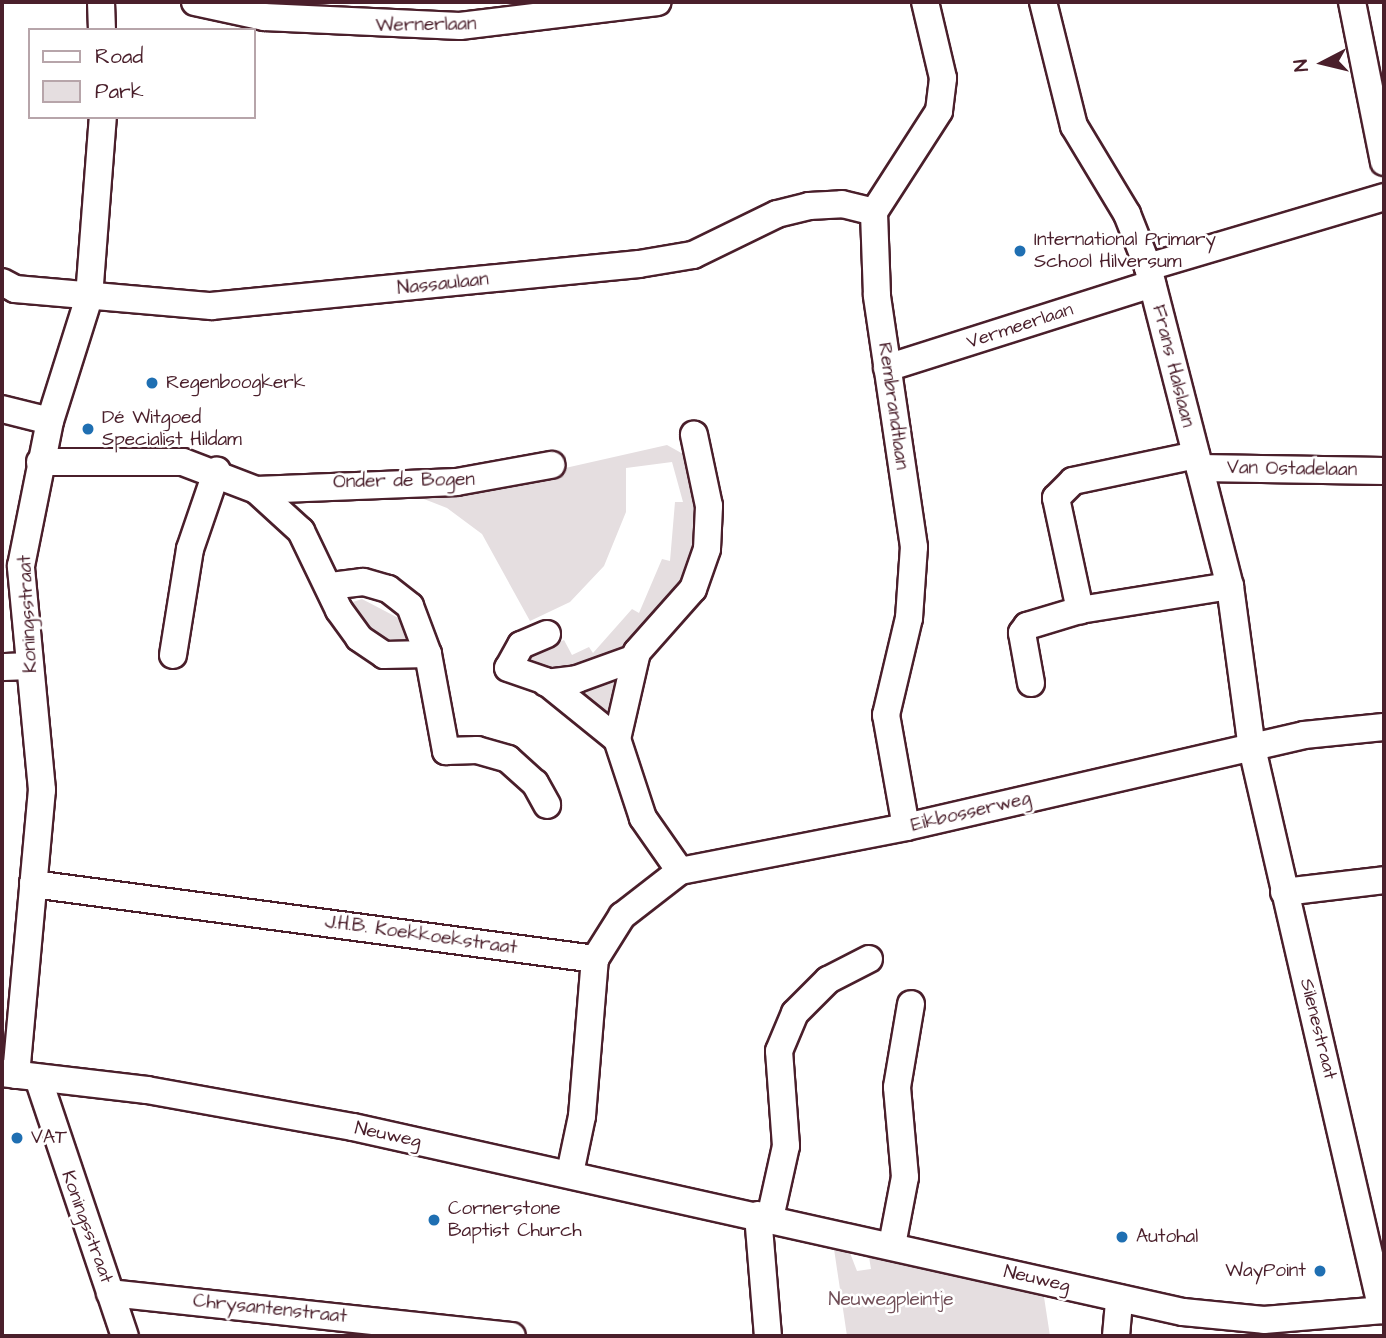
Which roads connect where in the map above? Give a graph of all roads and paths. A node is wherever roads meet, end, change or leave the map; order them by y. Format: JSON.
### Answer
{"nodes":[{"id":1,"x":101,"y":2,"type":"edge"},
{"id":2,"x":195,"y":2,"type":"edge"},
{"id":3,"x":658,"y":2,"type":"edge"},
{"id":4,"x":925,"y":2,"type":"edge"},
{"id":5,"x":1043,"y":2,"type":"edge"},
{"id":6,"x":1352,"y":2,"type":"edge"},
{"id":7,"x":366,"y":14,"type":"edge"},
{"id":8,"x":102,"y":28,"type":"edge"},
{"id":9,"x":103,"y":119,"type":"edge"},
{"id":10,"x":1384,"y":162,"type":"edge"},
{"id":11,"x":1384,"y":197,"type":"edge"},
{"id":12,"x":874,"y":212,"type":"junction"},
{"id":13,"x":1150,"y":275,"type":"junction"},
{"id":14,"x":2,"y":282,"type":"edge"},
{"id":15,"x":89,"y":297,"type":"junction"},
{"id":16,"x":887,"y":368,"type":"junction"},
{"id":17,"x":2,"y":409,"type":"edge"},
{"id":18,"x":50,"y":421,"type":"junction"},
{"id":19,"x":694,"y":435,"type":"dead end"},
{"id":20,"x":1198,"y":461,"type":"junction"},
{"id":21,"x":40,"y":462,"type":"junction"},
{"id":22,"x":551,"y":466,"type":"dead end"},
{"id":23,"x":217,"y":470,"type":"junction"},
{"id":24,"x":1384,"y":471,"type":"edge"},
{"id":25,"x":256,"y":490,"type":"junction"},
{"id":26,"x":329,"y":586,"type":"junction"},
{"id":27,"x":1230,"y":586,"type":"junction"},
{"id":28,"x":1080,"y":610,"type":"junction"},
{"id":29,"x":547,"y":634,"type":"dead end"},
{"id":30,"x":428,"y":653,"type":"junction"},
{"id":31,"x":173,"y":655,"type":"dead end"},
{"id":32,"x":635,"y":657,"type":"junction"},
{"id":33,"x":30,"y":666,"type":"junction"},
{"id":34,"x":2,"y":667,"type":"edge"},
{"id":35,"x":546,"y":682,"type":"junction"},
{"id":36,"x":1031,"y":682,"type":"dead end"},
{"id":37,"x":1384,"y":727,"type":"edge"},
{"id":38,"x":617,"y":739,"type":"junction"},
{"id":39,"x":1252,"y":747,"type":"junction"},
{"id":40,"x":547,"y":805,"type":"dead end"},
{"id":41,"x":906,"y":827,"type":"junction"},
{"id":42,"x":680,"y":871,"type":"junction"},
{"id":43,"x":1384,"y":880,"type":"edge"},
{"id":44,"x":33,"y":884,"type":"junction"},
{"id":45,"x":1284,"y":892,"type":"junction"},
{"id":46,"x":596,"y":959,"type":"junction"},
{"id":47,"x":869,"y":959,"type":"dead end"},
{"id":48,"x":911,"y":1004,"type":"dead end"},
{"id":49,"x":18,"y":1075,"type":"edge"},
{"id":50,"x":570,"y":1173,"type":"junction"},
{"id":51,"x":764,"y":1216,"type":"junction"},
{"id":52,"x":892,"y":1245,"type":"junction"},
{"id":53,"x":110,"y":1293,"type":"junction"},
{"id":54,"x":1119,"y":1298,"type":"junction"},
{"id":55,"x":1383,"y":1310,"type":"edge"},
{"id":56,"x":1185,"y":1324,"type":"edge"},
{"id":57,"x":125,"y":1336,"type":"edge"},
{"id":58,"x":512,"y":1336,"type":"edge"},
{"id":59,"x":768,"y":1336,"type":"edge"},
{"id":60,"x":1116,"y":1336,"type":"edge"}],
"edges":[{"from":1,"to":8,"type":"street"},
{"from":2,"to":7,"type":"street","name":"Wernerlaan"},
{"from":3,"to":7,"type":"street","name":"Wernerlaan"},
{"from":4,"to":12,"type":"street"},
{"from":5,"to":13,"type":"street","name":"Frans Halslaan"},
{"from":6,"to":10,"type":"street"},
{"from":9,"to":15,"type":"street","name":"Koningsstraat"},
{"from":11,"to":13,"type":"street","name":"Vermeerlaan"},
{"from":12,"to":15,"type":"street","name":"Nassaulaan"},
{"from":12,"to":16,"type":"street","name":"Rembrandtlaan"},
{"from":13,"to":16,"type":"street","name":"Vermeerlaan"},
{"from":13,"to":20,"type":"street","name":"Frans Halslaan"},
{"from":14,"to":15,"type":"street","name":"Nassaulaan"},
{"from":15,"to":18,"type":"street","name":"Koningsstraat"},
{"from":16,"to":41,"type":"street","name":"Rembrandtlaan"},
{"from":17,"to":18,"type":"street"},
{"from":18,"to":21,"type":"street","name":"Koningsstraat"},
{"from":19,"to":32,"type":"street"},
{"from":20,"to":24,"type":"street","name":"Van Ostadelaan"},
{"from":20,"to":27,"type":"street","name":"Frans Halslaan"},
{"from":20,"to":28,"type":"street","name":"Van Ostadelaan"},
{"from":21,"to":23,"type":"street"},
{"from":21,"to":33,"type":"street","name":"Koningsstraat"},
{"from":22,"to":25,"type":"street","name":"Onder de Bogen"},
{"from":23,"to":25,"type":"street"},
{"from":23,"to":31,"type":"street"},
{"from":25,"to":26,"type":"street"},
{"from":26,"to":30,"type":"street"},
{"from":26,"to":30,"type":"street"},
{"from":27,"to":28,"type":"street"},
{"from":27,"to":39,"type":"street","name":"Frans Halslaan"},
{"from":28,"to":36,"type":"street"},
{"from":29,"to":35,"type":"street"},
{"from":30,"to":40,"type":"street"},
{"from":32,"to":35,"type":"street"},
{"from":32,"to":38,"type":"street"},
{"from":33,"to":34,"type":"street"},
{"from":33,"to":44,"type":"street","name":"Koningsstraat"},
{"from":35,"to":38,"type":"street"},
{"from":37,"to":39,"type":"street","name":"Eikbosserweg"},
{"from":38,"to":42,"type":"street"},
{"from":39,"to":41,"type":"street","name":"Eikbosserweg"},
{"from":39,"to":45,"type":"street","name":"Silenestraat"},
{"from":41,"to":42,"type":"street","name":"Eikbosserweg"},
{"from":42,"to":46,"type":"street","name":"Eikbosserweg"},
{"from":43,"to":45,"type":"street"},
{"from":44,"to":46,"type":"street","name":"J.H.B. Koekkoekstraat"},
{"from":44,"to":49,"type":"street","name":"Koningsstraat"},
{"from":45,"to":55,"type":"street","name":"Silenestraat"},
{"from":46,"to":50,"type":"street"},
{"from":47,"to":51,"type":"street"},
{"from":48,"to":52,"type":"street"},
{"from":49,"to":50,"type":"street","name":"Neuweg"},
{"from":49,"to":53,"type":"street","name":"Koningsstraat"},
{"from":50,"to":51,"type":"street","name":"Neuweg"},
{"from":51,"to":52,"type":"street","name":"Neuweg"},
{"from":51,"to":59,"type":"street"},
{"from":52,"to":54,"type":"street","name":"Neuweg"},
{"from":53,"to":57,"type":"street","name":"Koningsstraat"},
{"from":53,"to":58,"type":"street","name":"Chrysantenstraat"},
{"from":54,"to":56,"type":"street","name":"Neuweg"},
{"from":54,"to":60,"type":"street"},
{"from":55,"to":56,"type":"street","name":"Neuweg"}]}
